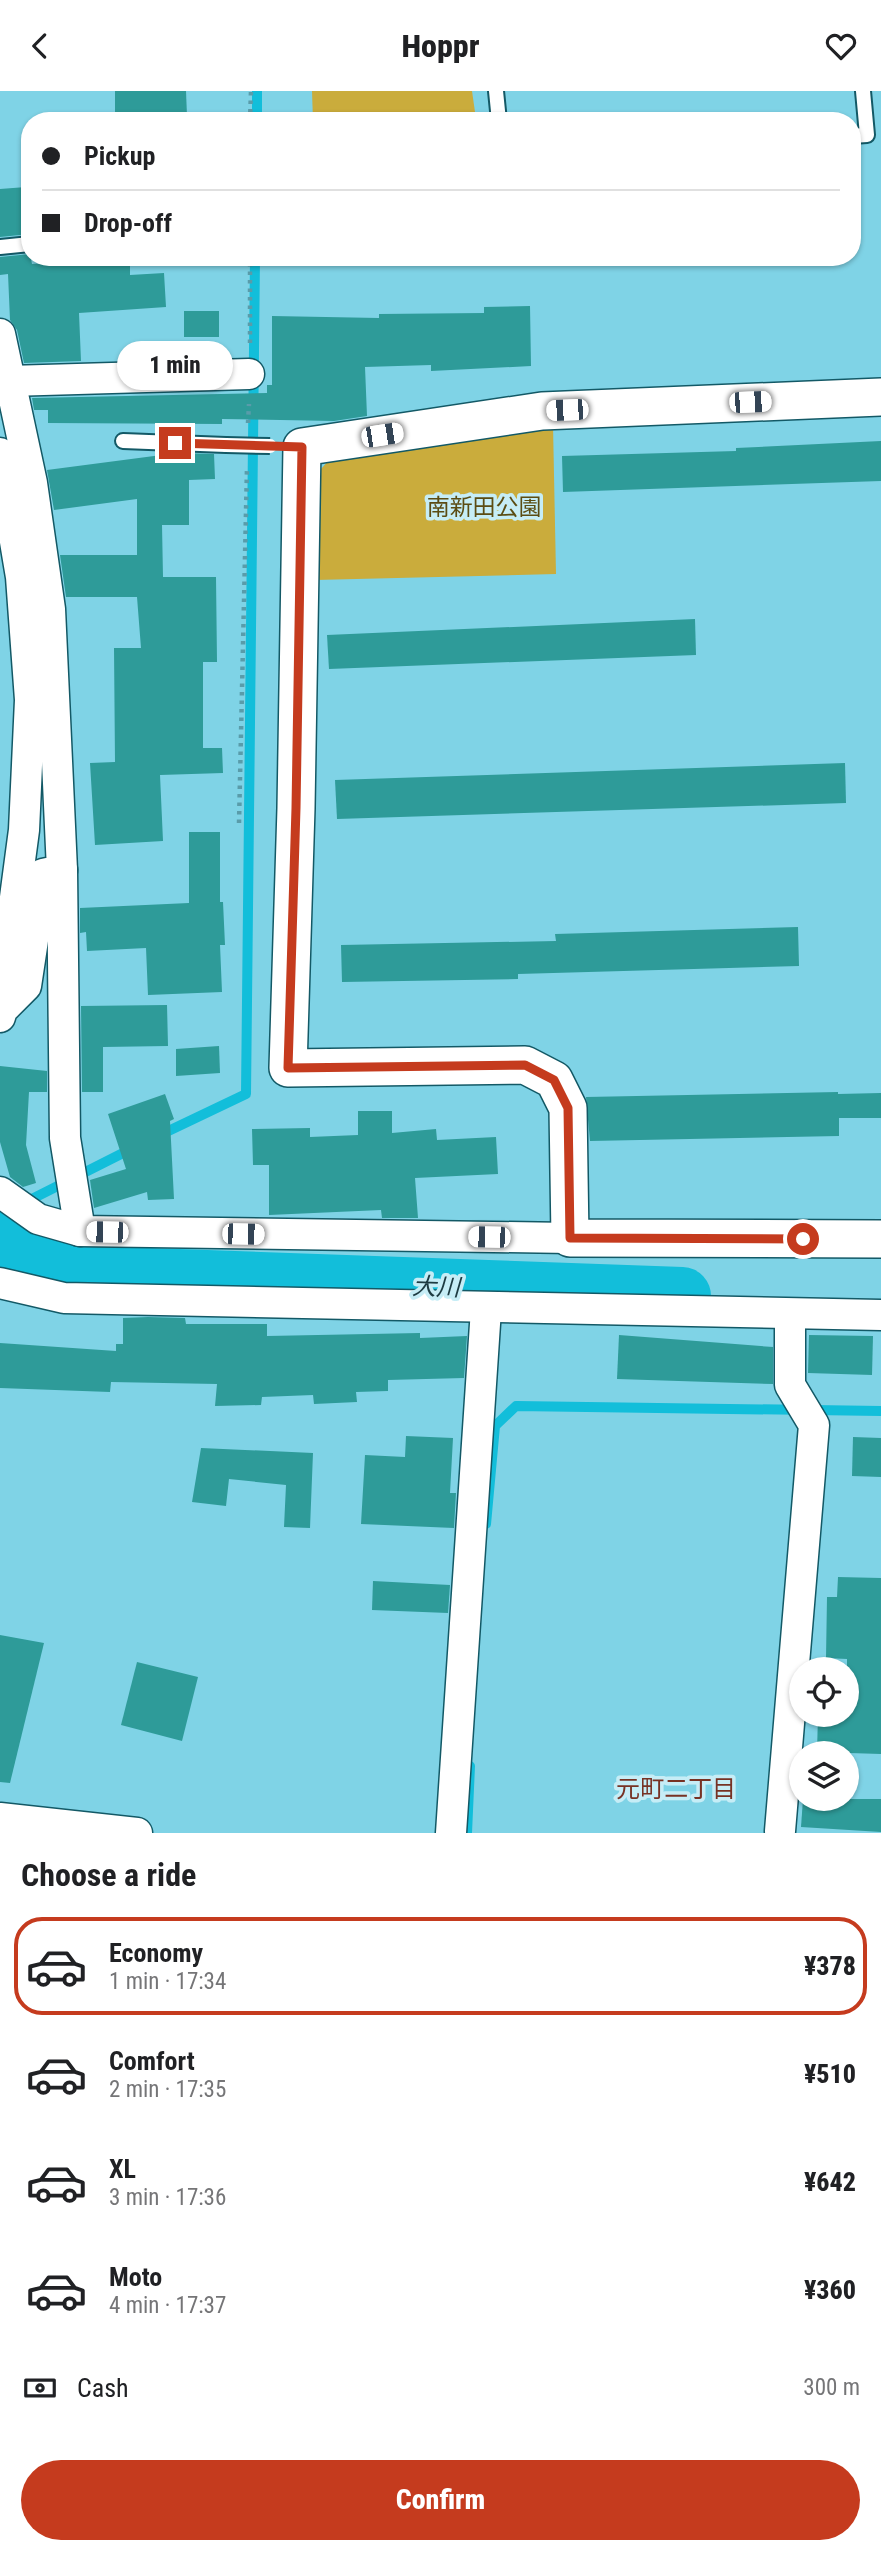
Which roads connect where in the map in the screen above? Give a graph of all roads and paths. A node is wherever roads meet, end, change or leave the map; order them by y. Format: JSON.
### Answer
{"nodes":[{"id":1,"x":251,"y":91,"type":"edge"},
{"id":2,"x":496,"y":91,"type":"edge"},
{"id":3,"x":863,"y":91,"type":"edge"},
{"id":4,"x":250,"y":112,"type":"edge"},
{"id":5,"x":498,"y":112,"type":"edge"},
{"id":6,"x":861,"y":135,"type":"edge"},
{"id":7,"x":21,"y":245,"type":"edge"},
{"id":8,"x":0,"y":247,"type":"edge"},
{"id":9,"x":250,"y":266,"type":"edge"},
{"id":10,"x":0,"y":334,"type":"edge"},
{"id":11,"x":250,"y":374,"type":"junction"},
{"id":12,"x":9,"y":381,"type":"junction"},
{"id":13,"x":881,"y":397,"type":"edge"},
{"id":14,"x":248,"y":428,"type":"dead end"},
{"id":15,"x":123,"y":442,"type":"dead end"},
{"id":16,"x":286,"y":447,"type":"junction"},
{"id":17,"x":0,"y":453,"type":"edge"},
{"id":18,"x":248,"y":456,"type":"dead end"},
{"id":19,"x":239,"y":823,"type":"dead end"},
{"id":20,"x":62,"y":870,"type":"junction"},
{"id":21,"x":1,"y":1012,"type":"edge"},
{"id":22,"x":0,"y":1192,"type":"edge"},
{"id":23,"x":79,"y":1231,"type":"junction"},
{"id":24,"x":570,"y":1238,"type":"junction"},
{"id":25,"x":881,"y":1239,"type":"edge"},
{"id":26,"x":0,"y":1283,"type":"edge"},
{"id":27,"x":486,"y":1309,"type":"junction"},
{"id":28,"x":790,"y":1315,"type":"junction"},
{"id":29,"x":881,"y":1315,"type":"edge"},
{"id":30,"x":0,"y":1818,"type":"edge"},
{"id":31,"x":780,"y":1831,"type":"dead end"},
{"id":32,"x":137,"y":1833,"type":"edge"},
{"id":33,"x":451,"y":1833,"type":"edge"}],
"edges":[{"from":1,"to":4,"type":"path"},
{"from":2,"to":5,"type":"lane"},
{"from":3,"to":6,"type":"lane"},
{"from":7,"to":8,"type":"lane"},
{"from":9,"to":11,"type":"path"},
{"from":10,"to":12,"type":"street"},
{"from":11,"to":12,"type":"street"},
{"from":11,"to":14,"type":"path"},
{"from":12,"to":20,"type":"street"},
{"from":13,"to":16,"type":"street"},
{"from":15,"to":16,"type":"lane","bridge":true},
{"from":16,"to":24,"type":"street"},
{"from":17,"to":21,"type":"street"},
{"from":18,"to":19,"type":"path"},
{"from":20,"to":21,"type":"street"},
{"from":20,"to":23,"type":"street"},
{"from":22,"to":23,"type":"street"},
{"from":23,"to":24,"type":"street"},
{"from":24,"to":25,"type":"street"},
{"from":26,"to":27,"type":"street"},
{"from":27,"to":28,"type":"street"},
{"from":27,"to":33,"type":"street"},
{"from":28,"to":29,"type":"street"},
{"from":28,"to":31,"type":"street"},
{"from":30,"to":32,"type":"street"}]}
